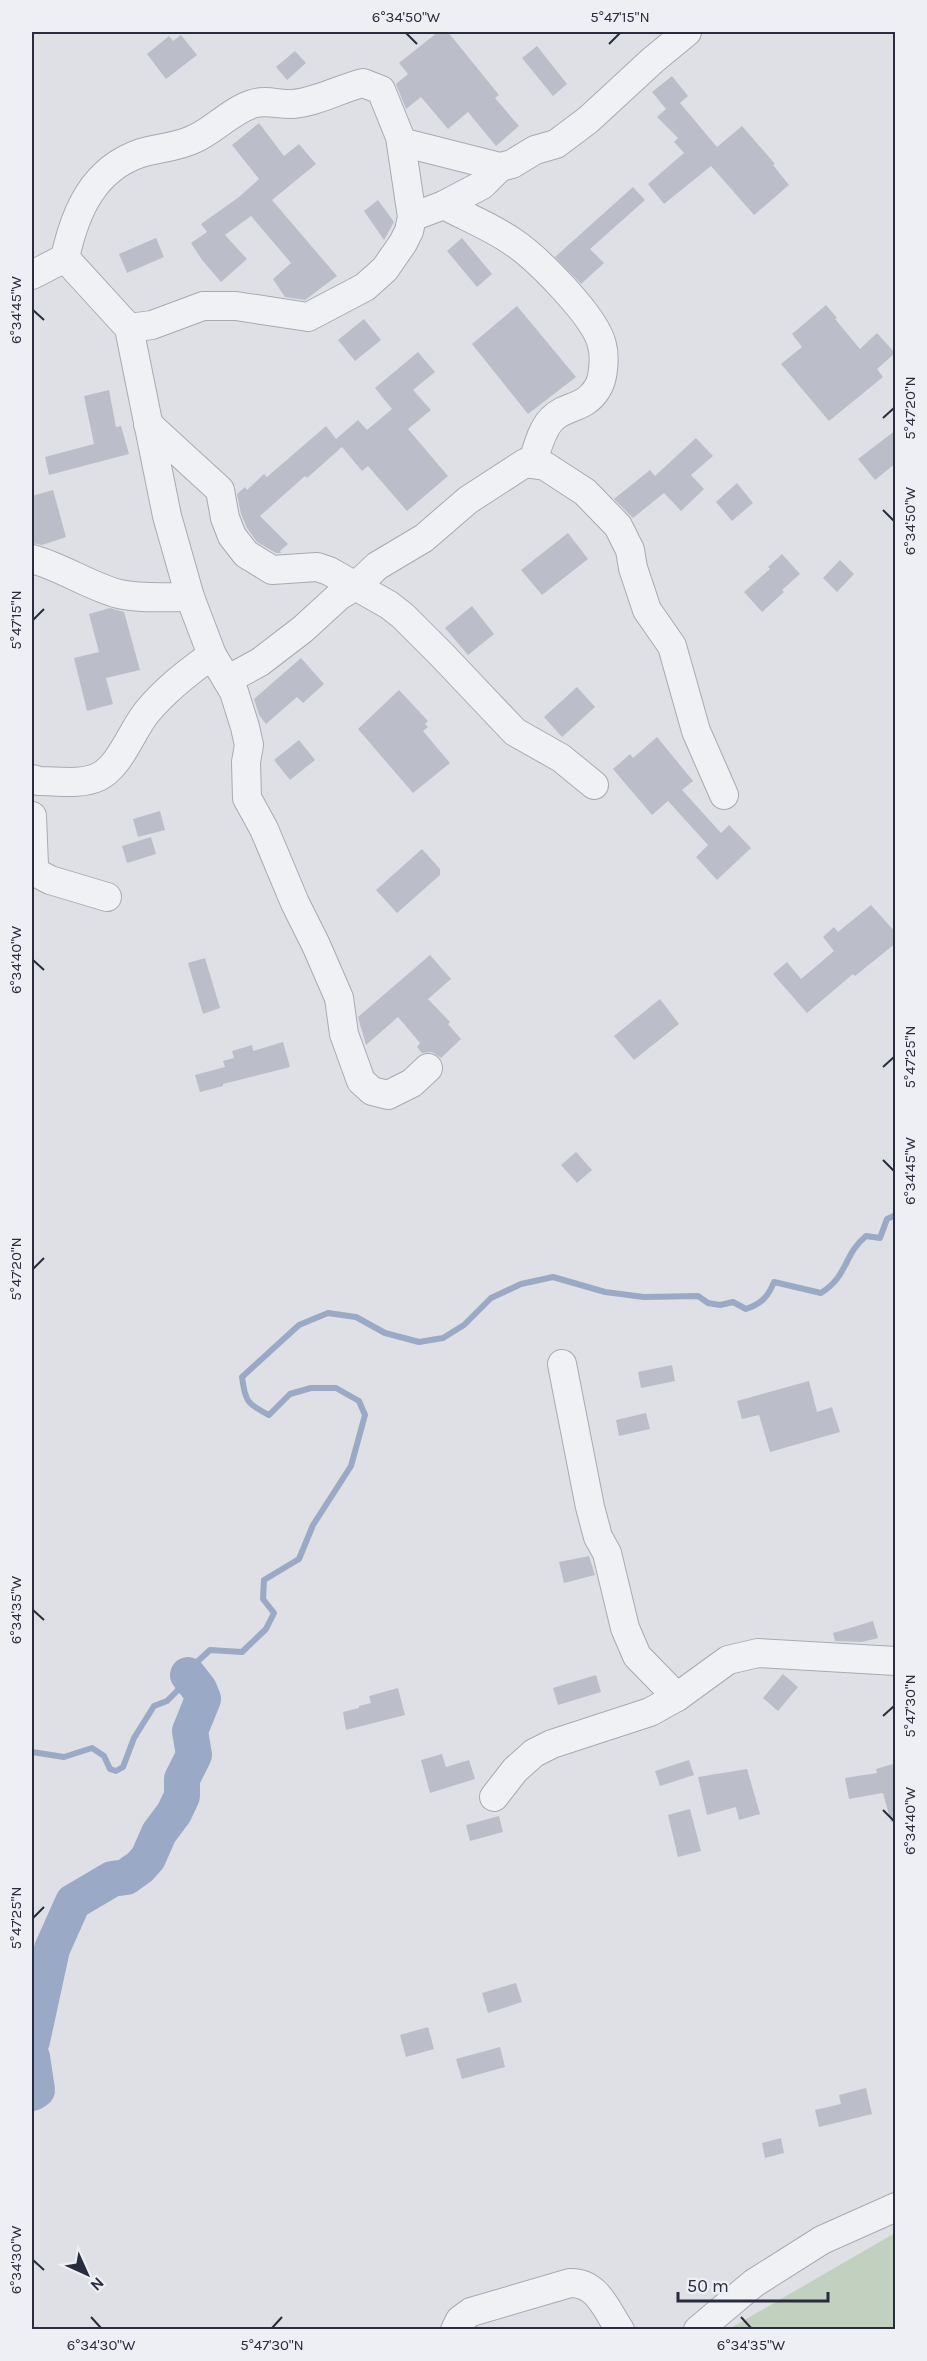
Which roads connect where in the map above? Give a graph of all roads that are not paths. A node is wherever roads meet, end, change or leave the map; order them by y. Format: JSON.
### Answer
{"nodes":[{"id":1,"x":687,"y":32,"type":"edge"},
{"id":2,"x":401,"y":142,"type":"junction"},
{"id":3,"x":500,"y":167,"type":"junction"},
{"id":4,"x":444,"y":205,"type":"junction"},
{"id":5,"x":412,"y":217,"type":"junction"},
{"id":6,"x":65,"y":258,"type":"junction"},
{"id":7,"x":32,"y":275,"type":"edge"},
{"id":8,"x":129,"y":328,"type":"junction"},
{"id":9,"x":148,"y":424,"type":"junction"},
{"id":10,"x":532,"y":464,"type":"junction"},
{"id":11,"x":32,"y":559,"type":"edge"},
{"id":12,"x":357,"y":585,"type":"junction"},
{"id":13,"x":190,"y":597,"type":"junction"},
{"id":14,"x":212,"y":655,"type":"junction"},
{"id":15,"x":228,"y":680,"type":"junction"},
{"id":16,"x":32,"y":779,"type":"edge"},
{"id":17,"x":594,"y":785,"type":"dead end"},
{"id":18,"x":724,"y":795,"type":"dead end"},
{"id":19,"x":32,"y":816,"type":"edge"},
{"id":20,"x":107,"y":897,"type":"dead end"},
{"id":21,"x":428,"y":1068,"type":"dead end"},
{"id":22,"x":561,"y":1364,"type":"dead end"},
{"id":23,"x":896,"y":1661,"type":"edge"},
{"id":24,"x":677,"y":1698,"type":"junction"},
{"id":25,"x":494,"y":1797,"type":"dead end"},
{"id":26,"x":896,"y":2207,"type":"edge"},
{"id":27,"x":455,"y":2330,"type":"edge"},
{"id":28,"x":620,"y":2330,"type":"edge"},
{"id":29,"x":698,"y":2330,"type":"edge"}],
"edges":[{"from":1,"to":3,"type":"street"},
{"from":2,"to":3,"type":"street"},
{"from":2,"to":5,"type":"street"},
{"from":2,"to":6,"type":"street"},
{"from":3,"to":4,"type":"street"},
{"from":4,"to":5,"type":"street"},
{"from":4,"to":10,"type":"street"},
{"from":5,"to":8,"type":"street"},
{"from":6,"to":7,"type":"street"},
{"from":6,"to":8,"type":"street"},
{"from":8,"to":9,"type":"street"},
{"from":9,"to":12,"type":"street"},
{"from":9,"to":13,"type":"street"},
{"from":10,"to":12,"type":"street"},
{"from":10,"to":18,"type":"street"},
{"from":11,"to":13,"type":"street"},
{"from":12,"to":15,"type":"street"},
{"from":12,"to":17,"type":"street"},
{"from":13,"to":14,"type":"street"},
{"from":14,"to":15,"type":"street"},
{"from":14,"to":16,"type":"street"},
{"from":15,"to":21,"type":"street"},
{"from":19,"to":20,"type":"street"},
{"from":22,"to":24,"type":"street"},
{"from":23,"to":24,"type":"street"},
{"from":24,"to":25,"type":"street"},
{"from":26,"to":29,"type":"street"},
{"from":27,"to":28,"type":"street"}]}
